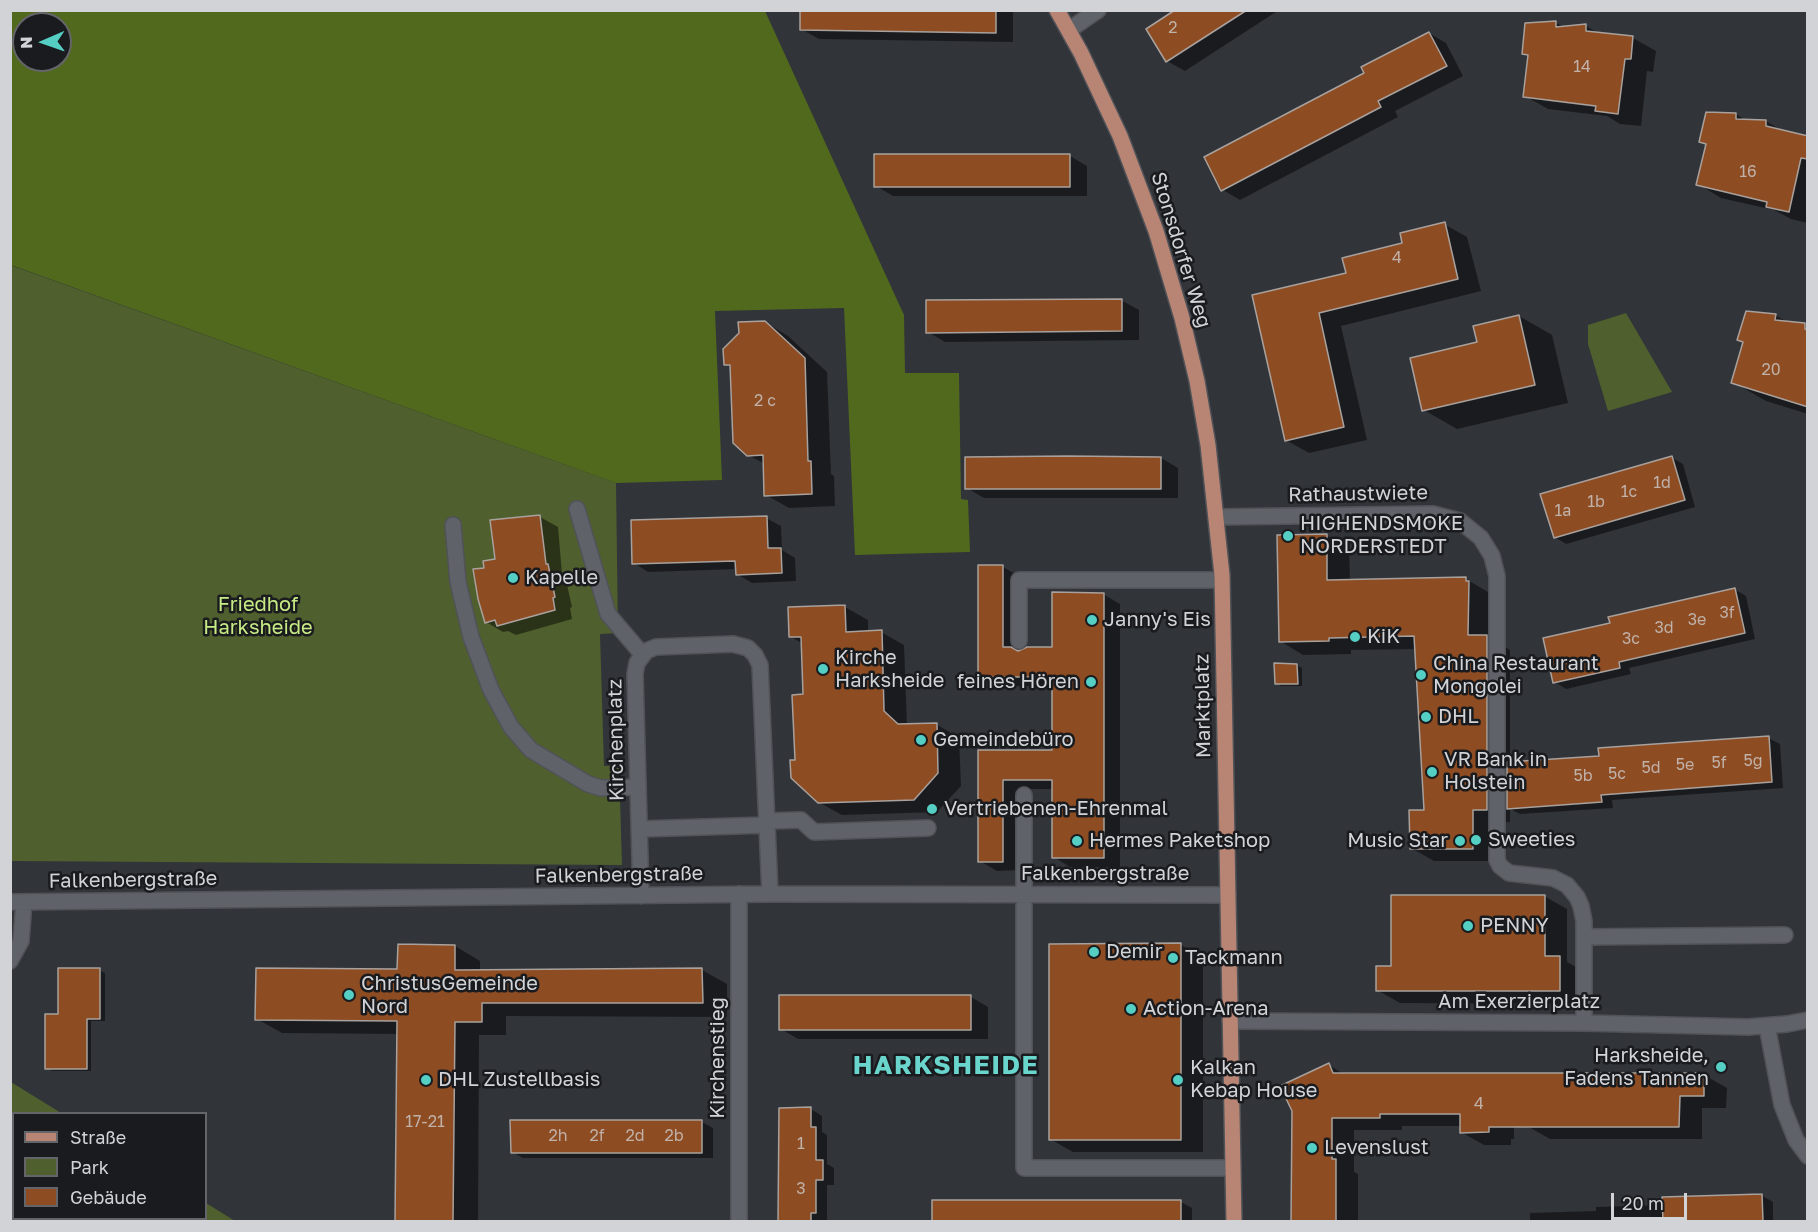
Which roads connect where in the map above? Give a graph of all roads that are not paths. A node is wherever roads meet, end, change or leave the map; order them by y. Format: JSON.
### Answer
{"nodes":[{"id":1,"x":1057,"y":10,"type":"edge"},
{"id":2,"x":1098,"y":10,"type":"edge"},
{"id":3,"x":1069,"y":30,"type":"junction"},
{"id":4,"x":577,"y":509,"type":"dead end"},
{"id":5,"x":1216,"y":517,"type":"junction"},
{"id":6,"x":453,"y":525,"type":"dead end"},
{"id":7,"x":1222,"y":580,"type":"junction"},
{"id":8,"x":1018,"y":641,"type":"dead end"},
{"id":9,"x":642,"y":654,"type":"junction"},
{"id":10,"x":638,"y":787,"type":"junction"},
{"id":11,"x":1024,"y":795,"type":"dead end"},
{"id":12,"x":767,"y":823,"type":"junction"},
{"id":13,"x":928,"y":828,"type":"dead end"},
{"id":14,"x":640,"y":829,"type":"junction"},
{"id":15,"x":739,"y":894,"type":"junction"},
{"id":16,"x":770,"y":894,"type":"junction"},
{"id":17,"x":1025,"y":895,"type":"junction"},
{"id":18,"x":1228,"y":895,"type":"junction"},
{"id":19,"x":641,"y":896,"type":"junction"},
{"id":20,"x":17,"y":902,"type":"edge"},
{"id":21,"x":1785,"y":935,"type":"dead end"},
{"id":22,"x":1584,"y":937,"type":"junction"},
{"id":23,"x":10,"y":961,"type":"edge"},
{"id":24,"x":1808,"y":1020,"type":"edge"},
{"id":25,"x":1230,"y":1021,"type":"junction"},
{"id":26,"x":1584,"y":1023,"type":"junction"},
{"id":27,"x":1767,"y":1026,"type":"junction"},
{"id":28,"x":1808,"y":1156,"type":"edge"},
{"id":29,"x":1233,"y":1168,"type":"junction"},
{"id":30,"x":739,"y":1221,"type":"edge"},
{"id":31,"x":1234,"y":1221,"type":"edge"}],
"edges":[{"from":1,"to":3,"type":"main road","name":"Stonsdorfer Weg"},
{"from":2,"to":3,"type":"street"},
{"from":3,"to":5,"type":"main road","name":"Stonsdorfer Weg"},
{"from":4,"to":9,"type":"street"},
{"from":5,"to":7,"type":"main road","name":"Marktplatz"},
{"from":5,"to":22,"type":"street","name":"Rathaustwiete"},
{"from":6,"to":10,"type":"street"},
{"from":7,"to":8,"type":"street"},
{"from":7,"to":18,"type":"main road","name":"Marktplatz"},
{"from":9,"to":10,"type":"street","name":"Kirchenplatz"},
{"from":9,"to":12,"type":"street","name":"Kirchenplatz"},
{"from":10,"to":14,"type":"street","name":"Kirchenplatz"},
{"from":11,"to":17,"type":"street"},
{"from":12,"to":13,"type":"street"},
{"from":12,"to":14,"type":"street"},
{"from":12,"to":16,"type":"street","name":"Kirchenplatz"},
{"from":14,"to":19,"type":"street","name":"Kirchenplatz"},
{"from":15,"to":16,"type":"street","name":"Falkenbergstraße"},
{"from":15,"to":19,"type":"street","name":"Falkenbergstraße"},
{"from":15,"to":30,"type":"street","name":"Kirchenstieg"},
{"from":16,"to":17,"type":"street","name":"Falkenbergstraße"},
{"from":17,"to":18,"type":"street","name":"Falkenbergstraße"},
{"from":17,"to":29,"type":"street"},
{"from":18,"to":25,"type":"main road","name":"Marktplatz"},
{"from":19,"to":20,"type":"street","name":"Falkenbergstraße"},
{"from":20,"to":23,"type":"street"},
{"from":21,"to":22,"type":"street"},
{"from":22,"to":26,"type":"street"},
{"from":24,"to":27,"type":"street","name":"Am Exerzierplatz"},
{"from":25,"to":26,"type":"street","name":"Am Exerzierplatz"},
{"from":25,"to":29,"type":"main road","name":"Marktplatz"},
{"from":26,"to":27,"type":"street","name":"Am Exerzierplatz"},
{"from":27,"to":28,"type":"street"},
{"from":29,"to":31,"type":"main road","name":"Marktplatz"}]}
